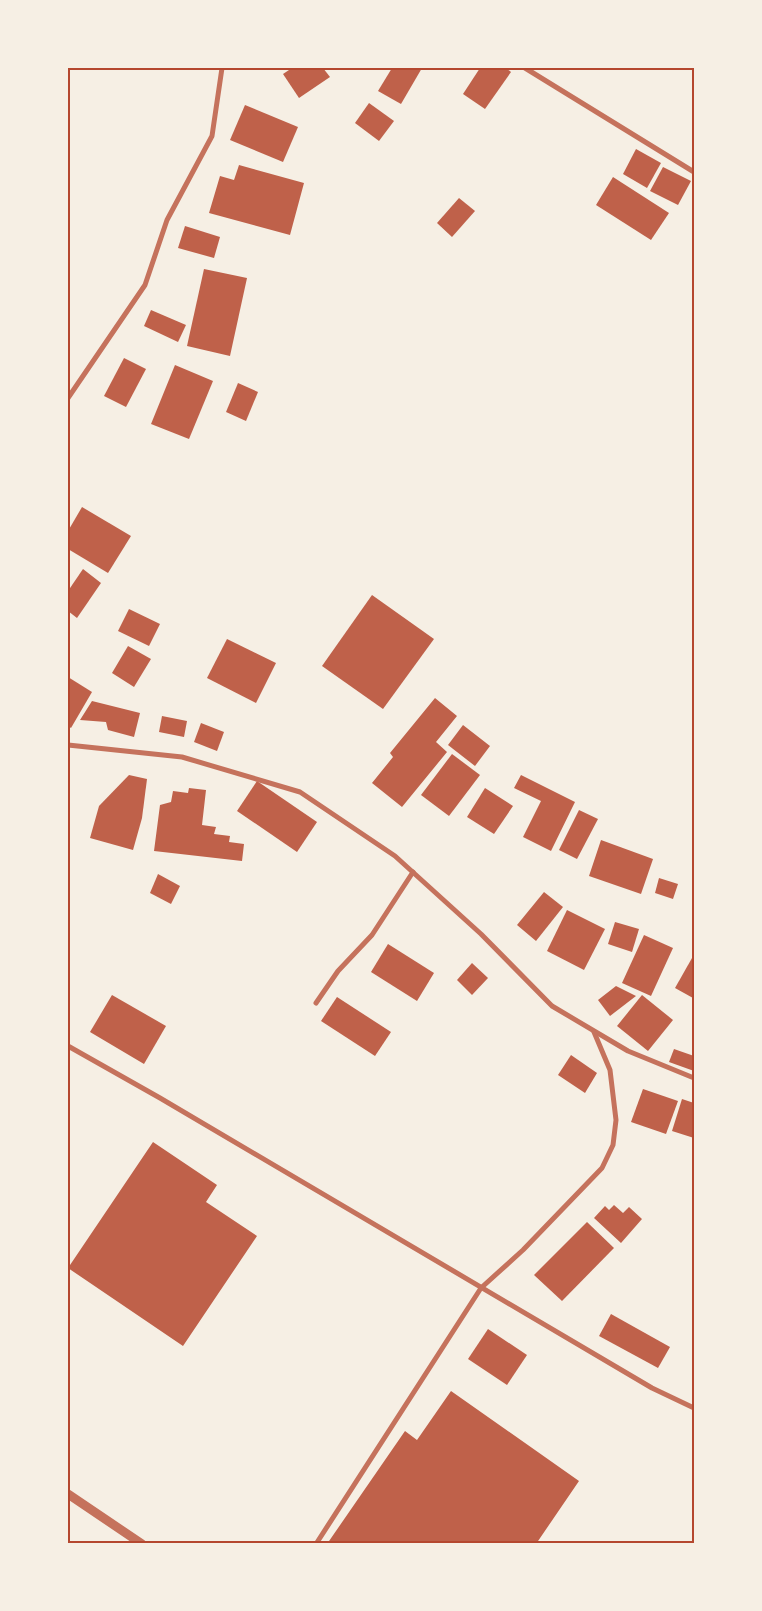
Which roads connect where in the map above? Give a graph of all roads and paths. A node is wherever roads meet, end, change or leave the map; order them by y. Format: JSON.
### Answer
{"nodes":[{"id":1,"x":222,"y":68,"type":"edge"},
{"id":2,"x":525,"y":68,"type":"edge"},
{"id":3,"x":694,"y":172,"type":"edge"},
{"id":4,"x":68,"y":398,"type":"edge"},
{"id":5,"x":68,"y":745,"type":"edge"},
{"id":6,"x":413,"y":872,"type":"junction"},
{"id":7,"x":316,"y":1003,"type":"dead end"},
{"id":8,"x":594,"y":1031,"type":"junction"},
{"id":9,"x":68,"y":1046,"type":"edge"},
{"id":10,"x":694,"y":1078,"type":"edge"},
{"id":11,"x":481,"y":1288,"type":"junction"},
{"id":12,"x":694,"y":1408,"type":"edge"},
{"id":13,"x":68,"y":1494,"type":"edge"},
{"id":14,"x":142,"y":1544,"type":"edge"},
{"id":15,"x":316,"y":1544,"type":"edge"}],
"edges":[{"from":1,"to":4,"type":"street"},
{"from":2,"to":3,"type":"street"},
{"from":5,"to":6,"type":"street"},
{"from":6,"to":7,"type":"street"},
{"from":6,"to":8,"type":"street"},
{"from":8,"to":10,"type":"street"},
{"from":8,"to":11,"type":"street"},
{"from":9,"to":11,"type":"street"},
{"from":11,"to":12,"type":"street"},
{"from":11,"to":15,"type":"street"},
{"from":13,"to":14,"type":"street"}]}
